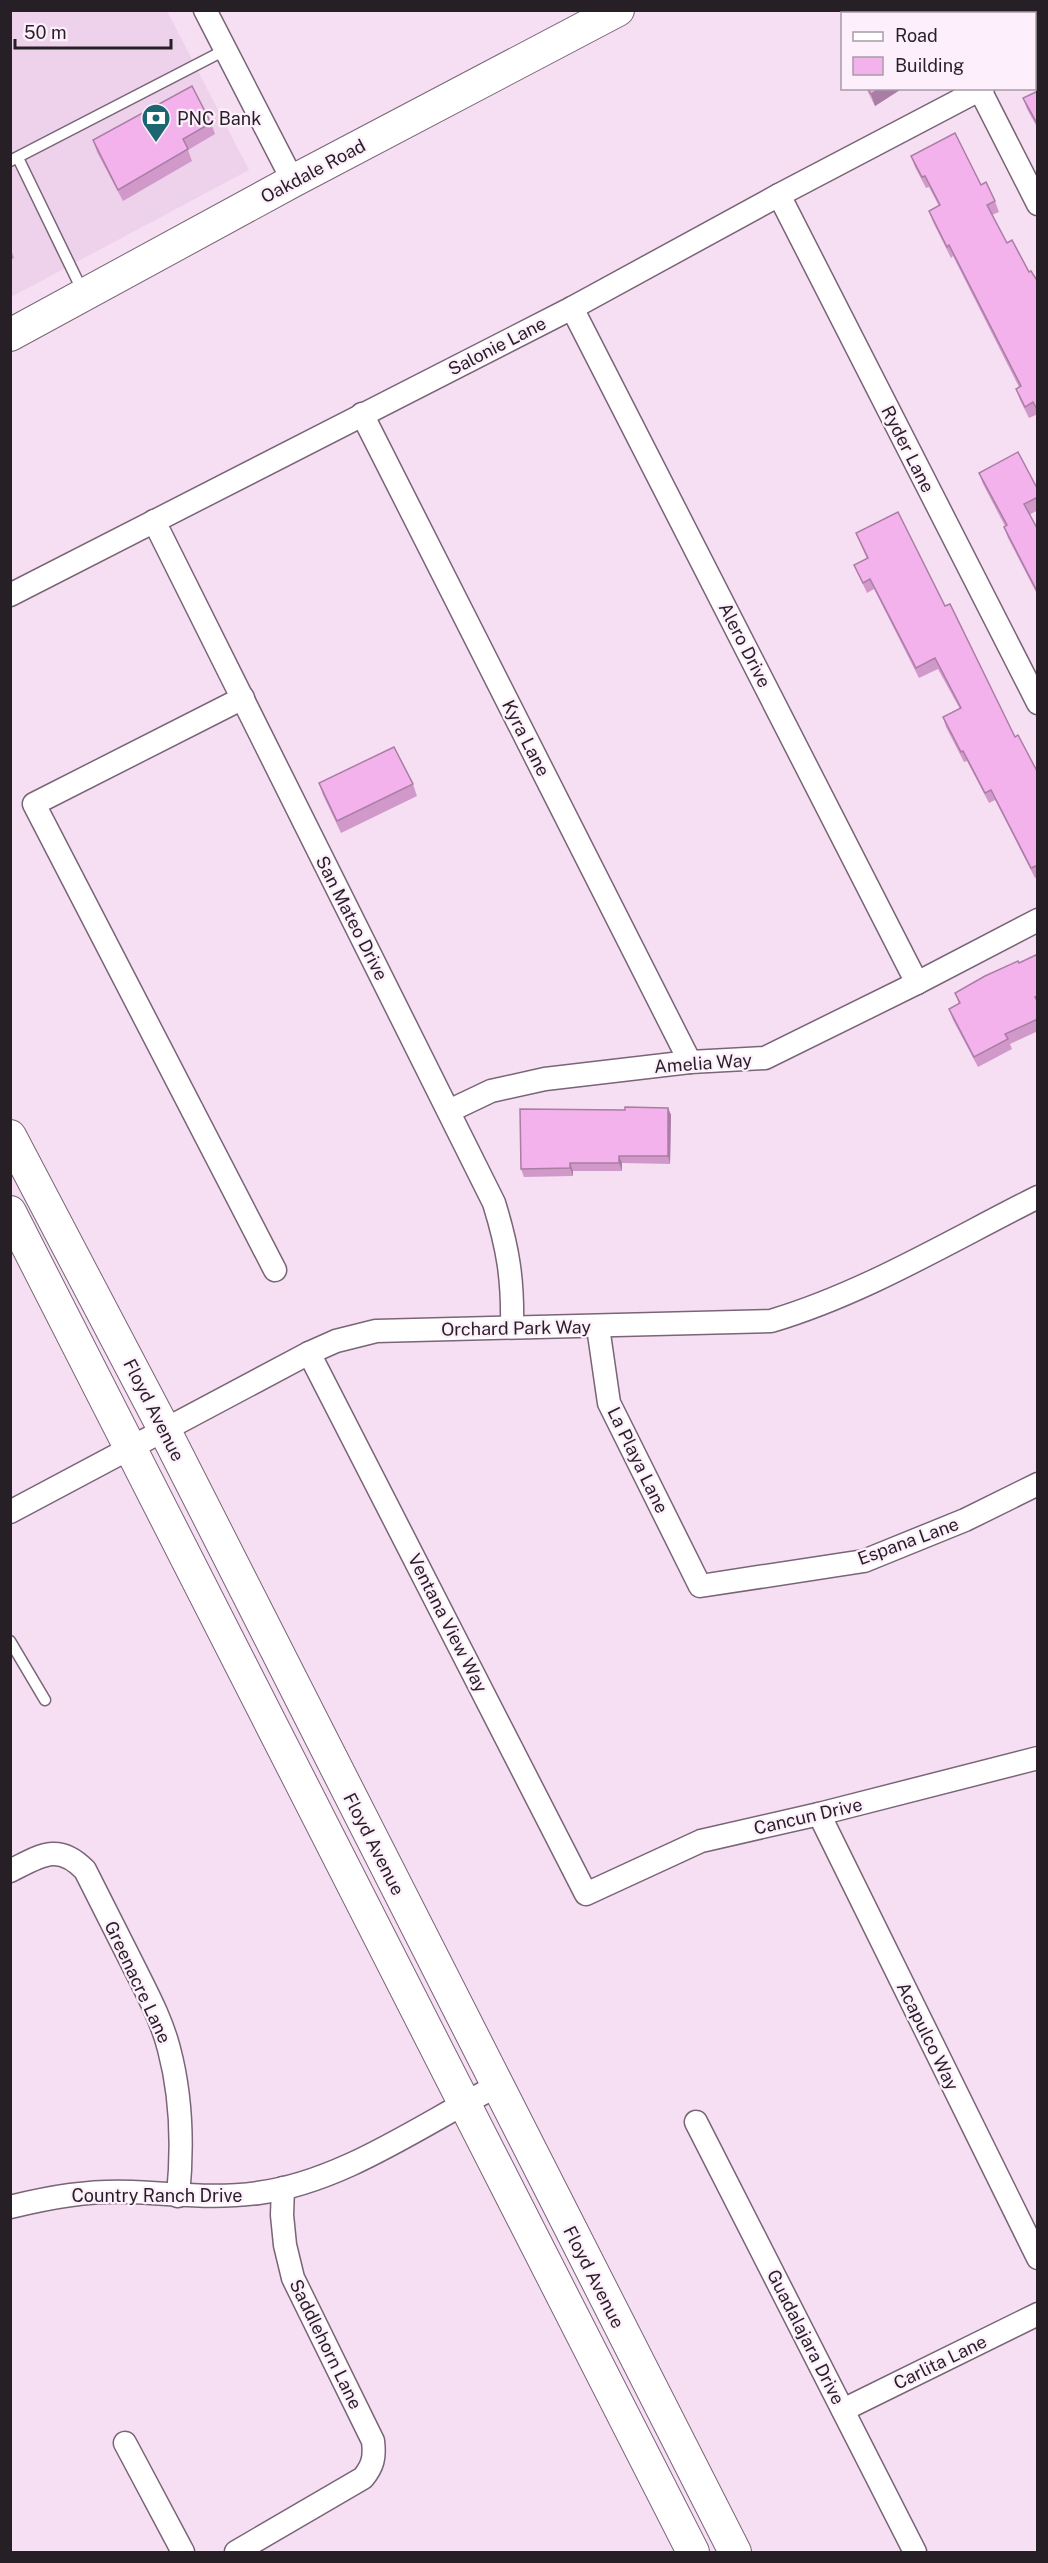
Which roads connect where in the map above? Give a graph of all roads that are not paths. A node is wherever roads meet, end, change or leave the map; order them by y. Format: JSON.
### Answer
{"nodes":[{"id":1,"x":205,"y":10,"type":"edge"},
{"id":2,"x":618,"y":10,"type":"edge"},
{"id":3,"x":225,"y":50,"type":"junction"},
{"id":4,"x":980,"y":90,"type":"edge"},
{"id":5,"x":982,"y":90,"type":"edge"},
{"id":6,"x":14,"y":160,"type":"edge"},
{"id":7,"x":292,"y":181,"type":"junction"},
{"id":8,"x":778,"y":195,"type":"junction"},
{"id":9,"x":1038,"y":204,"type":"edge"},
{"id":10,"x":84,"y":295,"type":"junction"},
{"id":11,"x":572,"y":308,"type":"junction"},
{"id":12,"x":10,"y":335,"type":"edge"},
{"id":13,"x":362,"y":414,"type":"junction"},
{"id":14,"x":154,"y":521,"type":"junction"},
{"id":15,"x":10,"y":595,"type":"edge"},
{"id":16,"x":243,"y":698,"type":"junction"},
{"id":17,"x":1038,"y":703,"type":"edge"},
{"id":18,"x":1038,"y":920,"type":"edge"},
{"id":19,"x":917,"y":983,"type":"junction"},
{"id":20,"x":690,"y":1062,"type":"junction"},
{"id":21,"x":449,"y":1111,"type":"junction"},
{"id":22,"x":10,"y":1136,"type":"edge"},
{"id":23,"x":1038,"y":1197,"type":"edge"},
{"id":24,"x":15,"y":1232,"type":"edge"},
{"id":25,"x":276,"y":1270,"type":"dead end"},
{"id":26,"x":512,"y":1326,"type":"junction"},
{"id":27,"x":598,"y":1327,"type":"junction"},
{"id":28,"x":309,"y":1353,"type":"junction"},
{"id":29,"x":164,"y":1429,"type":"junction"},
{"id":30,"x":130,"y":1447,"type":"junction"},
{"id":31,"x":1038,"y":1484,"type":"edge"},
{"id":32,"x":10,"y":1512,"type":"edge"},
{"id":33,"x":700,"y":1586,"type":"joint"},
{"id":34,"x":10,"y":1641,"type":"edge"},
{"id":35,"x":45,"y":1700,"type":"dead end"},
{"id":36,"x":1038,"y":1758,"type":"edge"},
{"id":37,"x":819,"y":1814,"type":"junction"},
{"id":38,"x":10,"y":1870,"type":"edge"},
{"id":39,"x":586,"y":1894,"type":"joint"},
{"id":40,"x":497,"y":2086,"type":"junction"},
{"id":41,"x":464,"y":2103,"type":"junction"},
{"id":42,"x":696,"y":2122,"type":"dead end"},
{"id":43,"x":283,"y":2188,"type":"junction"},
{"id":44,"x":178,"y":2196,"type":"junction"},
{"id":45,"x":10,"y":2207,"type":"edge"},
{"id":46,"x":1038,"y":2258,"type":"edge"},
{"id":47,"x":1038,"y":2314,"type":"edge"},
{"id":48,"x":843,"y":2410,"type":"junction"},
{"id":49,"x":125,"y":2443,"type":"dead end"},
{"id":50,"x":183,"y":2553,"type":"edge"},
{"id":51,"x":236,"y":2553,"type":"edge"},
{"id":52,"x":693,"y":2553,"type":"edge"},
{"id":53,"x":735,"y":2553,"type":"edge"},
{"id":54,"x":915,"y":2553,"type":"edge"}],
"edges":[{"from":1,"to":3,"type":"street"},
{"from":2,"to":7,"type":"street","name":"Oakdale Road"},
{"from":3,"to":6,"type":"lane"},
{"from":3,"to":7,"type":"street"},
{"from":4,"to":8,"type":"street","name":"Salonie Lane"},
{"from":5,"to":9,"type":"street"},
{"from":6,"to":10,"type":"lane"},
{"from":7,"to":10,"type":"street","name":"Oakdale Road"},
{"from":8,"to":11,"type":"street","name":"Salonie Lane"},
{"from":8,"to":17,"type":"street","name":"Ryder Lane"},
{"from":10,"to":12,"type":"street","name":"Oakdale Road"},
{"from":11,"to":13,"type":"street","name":"Salonie Lane"},
{"from":11,"to":19,"type":"street","name":"Alero Drive"},
{"from":13,"to":14,"type":"street","name":"Salonie Lane"},
{"from":13,"to":20,"type":"street","name":"Kyra Lane"},
{"from":14,"to":15,"type":"street","name":"Salonie Lane"},
{"from":14,"to":16,"type":"street","name":"San Mateo Drive"},
{"from":16,"to":21,"type":"street","name":"San Mateo Drive"},
{"from":16,"to":25,"type":"street"},
{"from":18,"to":19,"type":"street","name":"Amelia Way"},
{"from":19,"to":20,"type":"street","name":"Amelia Way"},
{"from":20,"to":21,"type":"street","name":"Amelia Way"},
{"from":21,"to":26,"type":"street","name":"San Mateo Drive"},
{"from":22,"to":29,"type":"street","name":"Floyd Avenue"},
{"from":23,"to":27,"type":"street","name":"Orchard Park Way"},
{"from":24,"to":30,"type":"street","name":"Floyd Avenue"},
{"from":26,"to":27,"type":"street","name":"Orchard Park Way"},
{"from":26,"to":28,"type":"street","name":"Orchard Park Way"},
{"from":27,"to":33,"type":"street","name":"La Playa Lane"},
{"from":28,"to":29,"type":"street","name":"Orchard Park Way"},
{"from":28,"to":39,"type":"street","name":"Ventana View Way"},
{"from":29,"to":30,"type":"street","name":"Orchard Park Way"},
{"from":29,"to":40,"type":"street","name":"Floyd Avenue"},
{"from":30,"to":32,"type":"street","name":"Orchard Park Way"},
{"from":30,"to":41,"type":"street","name":"Floyd Avenue"},
{"from":31,"to":33,"type":"street","name":"Espana Lane"},
{"from":34,"to":35,"type":"lane"},
{"from":36,"to":37,"type":"street","name":"Cancun Drive"},
{"from":37,"to":39,"type":"street","name":"Cancun Drive"},
{"from":37,"to":46,"type":"street","name":"Acapulco Way"},
{"from":38,"to":44,"type":"street","name":"Greenacre Lane"},
{"from":40,"to":41,"type":"street","name":"Country Ranch Drive"},
{"from":40,"to":53,"type":"street","name":"Floyd Avenue"},
{"from":41,"to":43,"type":"street","name":"Country Ranch Drive"},
{"from":41,"to":52,"type":"street","name":"Floyd Avenue"},
{"from":42,"to":48,"type":"street","name":"Guadalajara Drive"},
{"from":43,"to":44,"type":"street","name":"Country Ranch Drive"},
{"from":43,"to":51,"type":"street","name":"Saddlehorn Lane"},
{"from":44,"to":45,"type":"street","name":"Country Ranch Drive"},
{"from":47,"to":48,"type":"street","name":"Carlita Lane"},
{"from":48,"to":54,"type":"street","name":"Guadalajara Drive"},
{"from":49,"to":50,"type":"street"}]}
